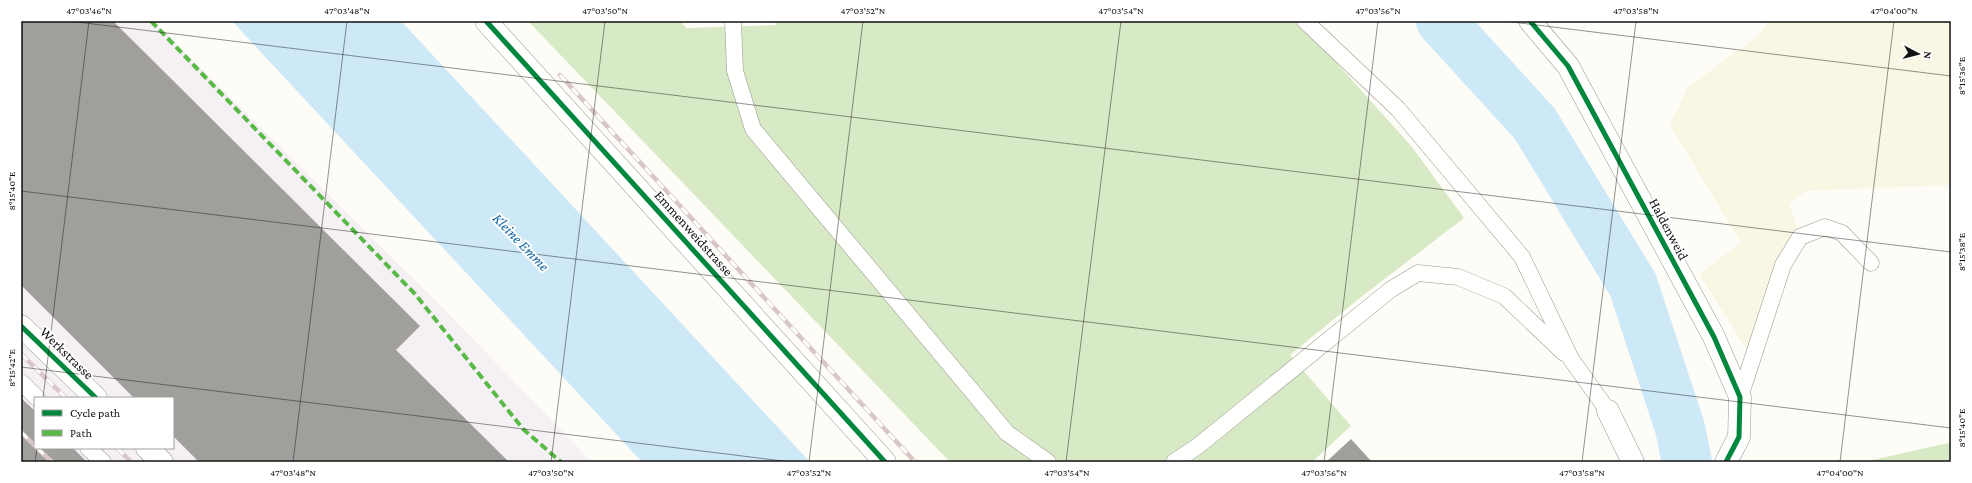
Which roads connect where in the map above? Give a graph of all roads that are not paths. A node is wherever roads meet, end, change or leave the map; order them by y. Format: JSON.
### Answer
{"nodes":[{"id":1,"x":486,"y":21,"type":"edge"},
{"id":2,"x":733,"y":21,"type":"edge"},
{"id":3,"x":1306,"y":21,"type":"edge"},
{"id":4,"x":1530,"y":21,"type":"edge"},
{"id":5,"x":1871,"y":263,"type":"dead end"},
{"id":6,"x":21,"y":326,"type":"edge"},
{"id":7,"x":1571,"y":359,"type":"junction"},
{"id":8,"x":21,"y":382,"type":"edge"},
{"id":9,"x":1740,"y":396,"type":"junction"},
{"id":10,"x":36,"y":397,"type":"edge"},
{"id":11,"x":95,"y":397,"type":"edge"},
{"id":12,"x":1608,"y":411,"type":"joint"},
{"id":13,"x":89,"y":449,"type":"edge"},
{"id":14,"x":148,"y":449,"type":"edge"},
{"id":15,"x":103,"y":462,"type":"edge"},
{"id":16,"x":162,"y":462,"type":"edge"},
{"id":17,"x":885,"y":462,"type":"edge"},
{"id":18,"x":1048,"y":462,"type":"edge"},
{"id":19,"x":1174,"y":462,"type":"edge"},
{"id":20,"x":1633,"y":462,"type":"edge"},
{"id":21,"x":1726,"y":462,"type":"edge"}],
"edges":[{"from":1,"to":17,"type":"street","name":"Emmenweidstrasse"},
{"from":2,"to":18,"type":"lane"},
{"from":3,"to":7,"type":"lane"},
{"from":4,"to":9,"type":"street","name":"Haldenweid"},
{"from":5,"to":9,"type":"lane"},
{"from":6,"to":11,"type":"street","name":"Werkstrasse"},
{"from":7,"to":12,"type":"lane"},
{"from":7,"to":19,"type":"lane"},
{"from":8,"to":10,"type":"lane"},
{"from":9,"to":21,"type":"street","name":"Haldenweid"},
{"from":12,"to":20,"type":"street"},
{"from":13,"to":15,"type":"lane"},
{"from":14,"to":16,"type":"street"}]}
